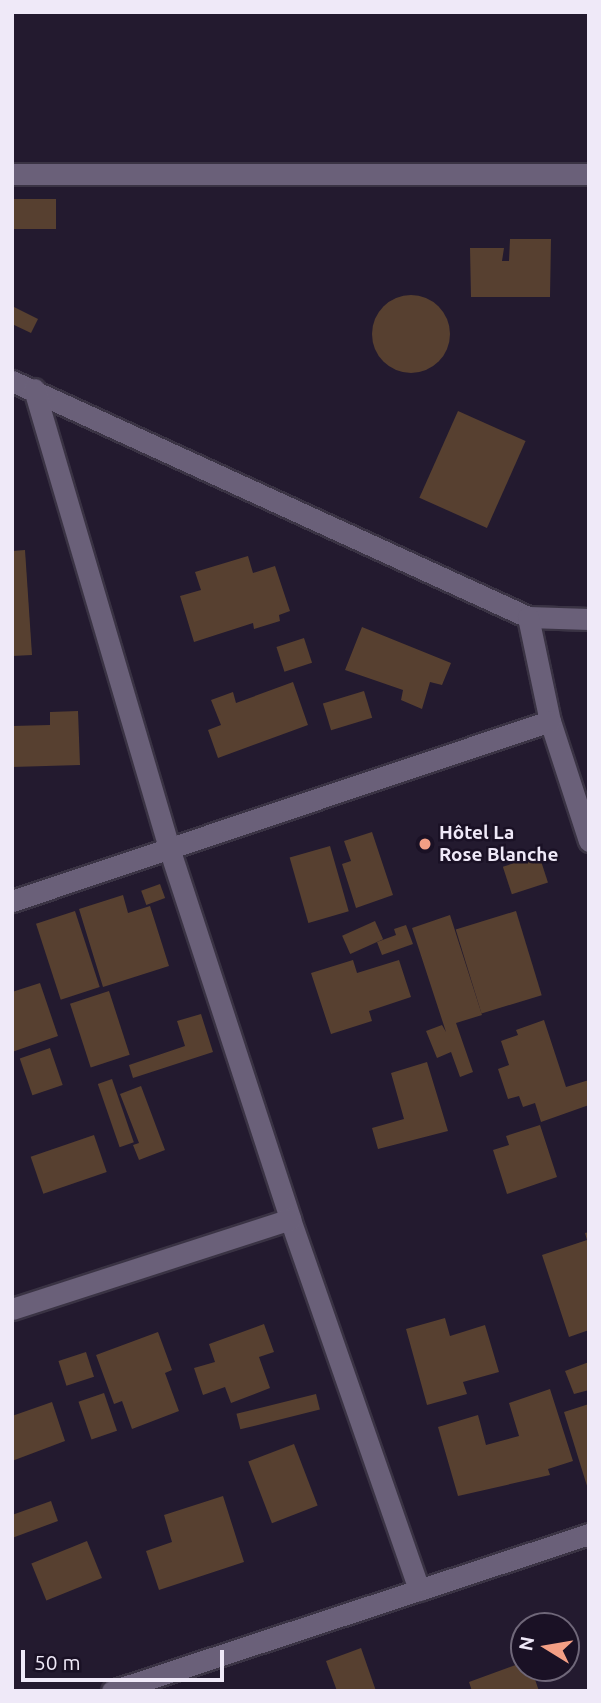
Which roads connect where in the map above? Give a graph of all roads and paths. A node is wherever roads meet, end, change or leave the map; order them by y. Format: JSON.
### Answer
{"nodes":[{"id":1,"x":12,"y":174,"type":"edge"},
{"id":2,"x":589,"y":174,"type":"edge"},
{"id":3,"x":12,"y":381,"type":"edge"},
{"id":4,"x":34,"y":389,"type":"junction"},
{"id":5,"x":528,"y":617,"type":"junction"},
{"id":6,"x":589,"y":619,"type":"edge"},
{"id":7,"x":550,"y":721,"type":"junction"},
{"id":8,"x":589,"y":841,"type":"edge"},
{"id":9,"x":170,"y":851,"type":"junction"},
{"id":10,"x":12,"y":901,"type":"edge"},
{"id":11,"x":290,"y":1219,"type":"junction"},
{"id":12,"x":12,"y":1309,"type":"edge"},
{"id":13,"x":589,"y":1534,"type":"edge"},
{"id":14,"x":419,"y":1590,"type":"junction"},
{"id":15,"x":113,"y":1691,"type":"edge"}],
"edges":[{"from":1,"to":2,"type":"street"},
{"from":3,"to":4,"type":"street"},
{"from":4,"to":5,"type":"street"},
{"from":4,"to":9,"type":"street"},
{"from":5,"to":6,"type":"street"},
{"from":5,"to":7,"type":"street"},
{"from":7,"to":8,"type":"street"},
{"from":7,"to":9,"type":"street"},
{"from":9,"to":10,"type":"street"},
{"from":9,"to":11,"type":"street"},
{"from":11,"to":12,"type":"street"},
{"from":11,"to":14,"type":"street"},
{"from":13,"to":14,"type":"street"},
{"from":14,"to":15,"type":"street"}]}
